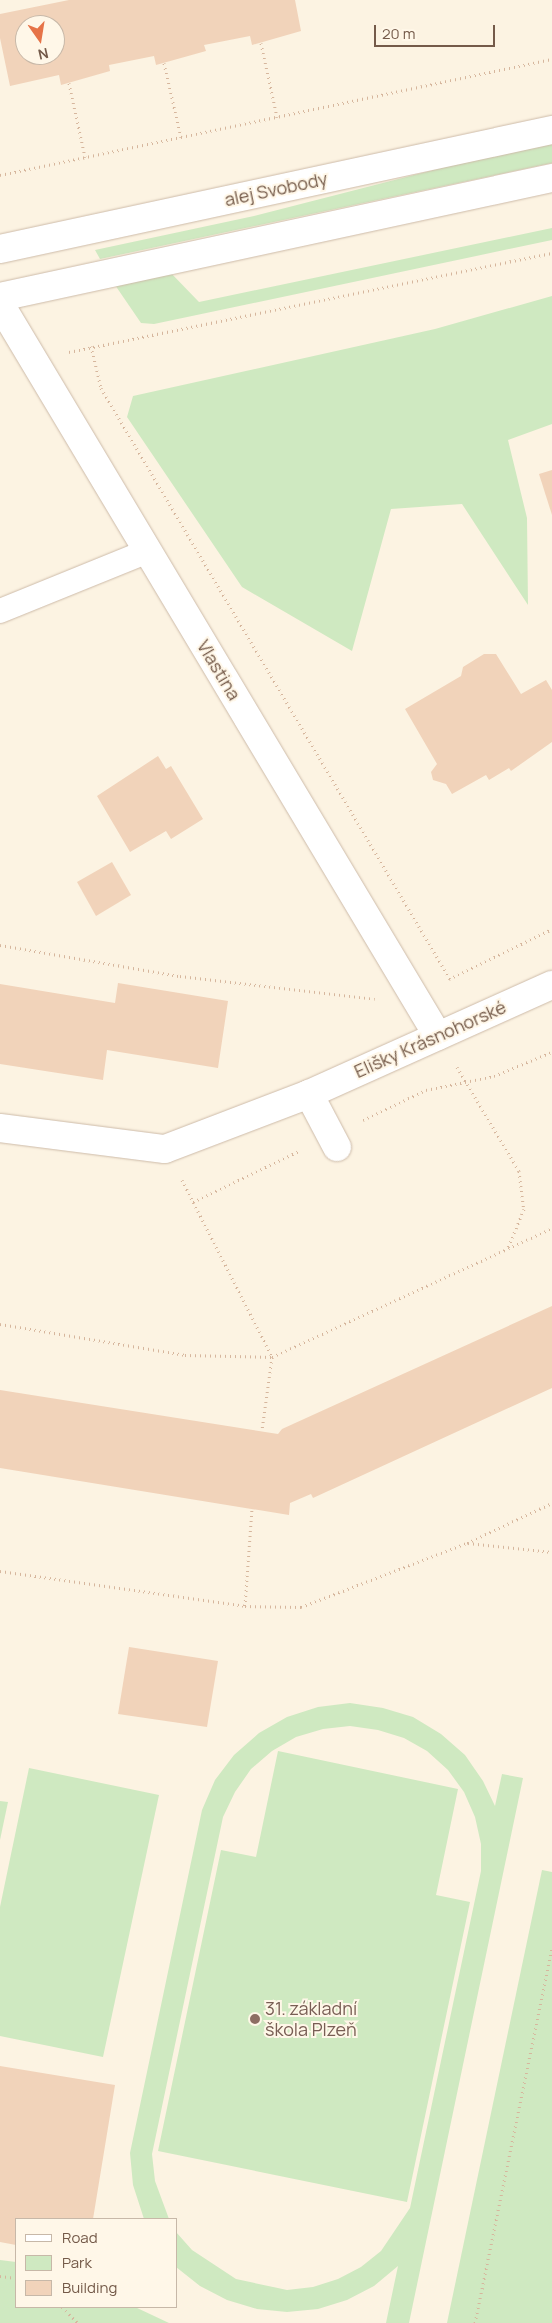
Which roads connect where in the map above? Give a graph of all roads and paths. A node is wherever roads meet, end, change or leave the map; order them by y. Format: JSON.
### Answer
{"nodes":[{"id":1,"x":261,"y":43,"type":"dead end"},
{"id":2,"x":552,"y":59,"type":"edge"},
{"id":3,"x":164,"y":63,"type":"dead end"},
{"id":4,"x":69,"y":83,"type":"dead end"},
{"id":5,"x":277,"y":116,"type":"junction"},
{"id":6,"x":552,"y":130,"type":"edge"},
{"id":7,"x":181,"y":137,"type":"junction"},
{"id":8,"x":85,"y":157,"type":"junction"},
{"id":9,"x":0,"y":175,"type":"edge"},
{"id":10,"x":552,"y":178,"type":"edge"},
{"id":11,"x":0,"y":249,"type":"edge"},
{"id":12,"x":552,"y":253,"type":"edge"},
{"id":13,"x":0,"y":297,"type":"edge"},
{"id":14,"x":0,"y":304,"type":"edge"},
{"id":15,"x":91,"y":346,"type":"junction"},
{"id":16,"x":34,"y":361,"type":"junction"},
{"id":17,"x":148,"y":550,"type":"junction"},
{"id":18,"x":0,"y":611,"type":"edge"},
{"id":19,"x":552,"y":929,"type":"edge"},
{"id":20,"x":0,"y":945,"type":"edge"},
{"id":21,"x":450,"y":978,"type":"junction"},
{"id":22,"x":552,"y":985,"type":"edge"},
{"id":23,"x":377,"y":1000,"type":"dead end"},
{"id":24,"x":417,"y":1000,"type":"junction"},
{"id":25,"x":438,"y":1036,"type":"junction"},
{"id":26,"x":552,"y":1052,"type":"edge"},
{"id":27,"x":468,"y":1084,"type":"junction"},
{"id":28,"x":309,"y":1094,"type":"junction"},
{"id":29,"x":0,"y":1128,"type":"edge"},
{"id":30,"x":334,"y":1141,"type":"junction"},
{"id":31,"x":166,"y":1149,"type":"junction"},
{"id":32,"x":193,"y":1202,"type":"junction"},
{"id":33,"x":552,"y":1228,"type":"edge"},
{"id":34,"x":507,"y":1251,"type":"junction"},
{"id":35,"x":0,"y":1324,"type":"edge"},
{"id":36,"x":272,"y":1357,"type":"junction"},
{"id":37,"x":262,"y":1430,"type":"dead end"},
{"id":38,"x":552,"y":1502,"type":"edge"},
{"id":39,"x":252,"y":1509,"type":"dead end"},
{"id":40,"x":467,"y":1543,"type":"junction"},
{"id":41,"x":552,"y":1552,"type":"edge"},
{"id":42,"x":0,"y":1571,"type":"edge"},
{"id":43,"x":245,"y":1606,"type":"junction"},
{"id":44,"x":552,"y":1947,"type":"edge"},
{"id":45,"x":0,"y":2276,"type":"edge"},
{"id":46,"x":15,"y":2278,"type":"edge"},
{"id":47,"x":63,"y":2308,"type":"edge"},
{"id":48,"x":78,"y":2323,"type":"edge"},
{"id":49,"x":475,"y":2323,"type":"edge"}],
"edges":[{"from":1,"to":5,"type":"path"},
{"from":2,"to":5,"type":"path"},
{"from":3,"to":7,"type":"path"},
{"from":4,"to":8,"type":"path"},
{"from":5,"to":7,"type":"path"},
{"from":6,"to":11,"type":"street","name":"alej Svobody"},
{"from":7,"to":8,"type":"path"},
{"from":8,"to":9,"type":"path"},
{"from":10,"to":13,"type":"street"},
{"from":12,"to":15,"type":"path"},
{"from":14,"to":16,"type":"street","name":"Vlastina"},
{"from":15,"to":16,"type":"path"},
{"from":15,"to":21,"type":"path"},
{"from":16,"to":17,"type":"street","name":"Vlastina"},
{"from":17,"to":18,"type":"lane"},
{"from":17,"to":24,"type":"street","name":"Vlastina"},
{"from":19,"to":21,"type":"path"},
{"from":20,"to":23,"type":"path"},
{"from":21,"to":24,"type":"path"},
{"from":22,"to":25,"type":"street","name":"Elišky Krásnohorské"},
{"from":24,"to":25,"type":"street","name":"Vlastina"},
{"from":25,"to":27,"type":"path"},
{"from":25,"to":28,"type":"street","name":"Elišky Krásnohorské"},
{"from":26,"to":27,"type":"path"},
{"from":27,"to":30,"type":"path"},
{"from":27,"to":34,"type":"path"},
{"from":28,"to":30,"type":"street"},
{"from":28,"to":31,"type":"street","name":"Elišky Krásnohorské"},
{"from":29,"to":31,"type":"street","name":"Elišky Krásnohorské"},
{"from":30,"to":32,"type":"path"},
{"from":31,"to":32,"type":"path"},
{"from":32,"to":36,"type":"path"},
{"from":33,"to":34,"type":"path"},
{"from":34,"to":36,"type":"path"},
{"from":35,"to":36,"type":"path"},
{"from":36,"to":37,"type":"path"},
{"from":38,"to":40,"type":"path"},
{"from":39,"to":43,"type":"path"},
{"from":40,"to":41,"type":"path"},
{"from":40,"to":43,"type":"path"},
{"from":42,"to":43,"type":"path"},
{"from":44,"to":49,"type":"path"},
{"from":45,"to":46,"type":"path"},
{"from":47,"to":48,"type":"path"}]}
